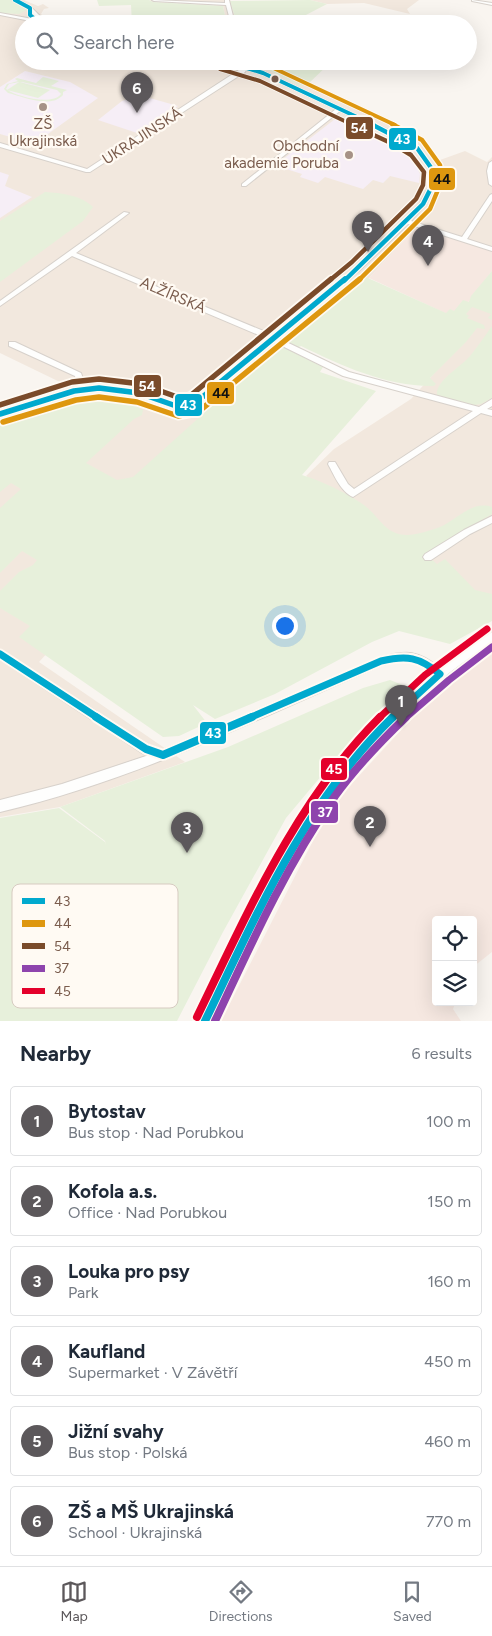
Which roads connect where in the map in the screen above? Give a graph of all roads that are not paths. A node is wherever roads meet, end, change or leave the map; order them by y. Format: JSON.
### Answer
{"nodes":[{"id":1,"x":15,"y":0,"type":"edge"},
{"id":2,"x":154,"y":0,"type":"edge"},
{"id":3,"x":474,"y":0,"type":"edge"},
{"id":4,"x":185,"y":1,"type":"edge"},
{"id":5,"x":228,"y":2,"type":"edge"},
{"id":6,"x":492,"y":4,"type":"edge"},
{"id":7,"x":31,"y":11,"type":"junction"},
{"id":8,"x":0,"y":14,"type":"edge"},
{"id":9,"x":14,"y":15,"type":"joint"},
{"id":10,"x":30,"y":15,"type":"edge"},
{"id":11,"x":36,"y":15,"type":"edge"},
{"id":12,"x":231,"y":15,"type":"edge"},
{"id":13,"x":243,"y":70,"type":"edge"},
{"id":14,"x":257,"y":70,"type":"edge"},
{"id":15,"x":340,"y":109,"type":"junction"},
{"id":16,"x":0,"y":145,"type":"edge"},
{"id":17,"x":492,"y":163,"type":"edge"},
{"id":18,"x":492,"y":184,"type":"edge"},
{"id":19,"x":244,"y":185,"type":"dead end"},
{"id":20,"x":492,"y":196,"type":"edge"},
{"id":21,"x":126,"y":213,"type":"dead end"},
{"id":22,"x":408,"y":222,"type":"junction"},
{"id":23,"x":463,"y":240,"type":"junction"},
{"id":24,"x":492,"y":249,"type":"edge"},
{"id":25,"x":71,"y":253,"type":"junction"},
{"id":26,"x":0,"y":304,"type":"edge"},
{"id":27,"x":274,"y":339,"type":"junction"},
{"id":28,"x":12,"y":344,"type":"dead end"},
{"id":29,"x":82,"y":390,"type":"junction"},
{"id":30,"x":492,"y":402,"type":"edge"},
{"id":31,"x":480,"y":410,"type":"junction"},
{"id":32,"x":492,"y":413,"type":"edge"},
{"id":33,"x":0,"y":414,"type":"edge"},
{"id":34,"x":332,"y":464,"type":"dead end"},
{"id":35,"x":492,"y":519,"type":"edge"},
{"id":36,"x":428,"y":557,"type":"dead end"},
{"id":37,"x":492,"y":636,"type":"edge"},
{"id":38,"x":0,"y":654,"type":"edge"},
{"id":39,"x":440,"y":674,"type":"junction"},
{"id":40,"x":163,"y":755,"type":"junction"},
{"id":41,"x":0,"y":806,"type":"edge"},
{"id":42,"x":205,"y":1021,"type":"edge"}],
"edges":[{"from":1,"to":7,"type":"street"},
{"from":2,"to":4,"type":"street"},
{"from":3,"to":6,"type":"street"},
{"from":4,"to":5,"type":"street"},
{"from":5,"to":12,"type":"street"},
{"from":7,"to":9,"type":"street"},
{"from":7,"to":10,"type":"street"},
{"from":7,"to":11,"type":"street"},
{"from":8,"to":9,"type":"street"},
{"from":13,"to":16,"type":"street","name":"UKRAJINSKÁ"},
{"from":14,"to":15,"type":"street"},
{"from":15,"to":19,"type":"street"},
{"from":15,"to":22,"type":"street"},
{"from":17,"to":18,"type":"street"},
{"from":20,"to":23,"type":"street"},
{"from":21,"to":25,"type":"street"},
{"from":22,"to":23,"type":"street"},
{"from":22,"to":27,"type":"street"},
{"from":23,"to":24,"type":"street"},
{"from":25,"to":26,"type":"street"},
{"from":25,"to":27,"type":"street","name":"ALŽÍRSKÁ"},
{"from":27,"to":29,"type":"street"},
{"from":27,"to":31,"type":"street","name":"ALŽÍRSKÁ"},
{"from":28,"to":29,"type":"street"},
{"from":29,"to":33,"type":"street"},
{"from":30,"to":31,"type":"street"},
{"from":31,"to":32,"type":"street","name":"ALŽÍRSKÁ"},
{"from":31,"to":34,"type":"street"},
{"from":35,"to":36,"type":"street"},
{"from":37,"to":39,"type":"street"},
{"from":38,"to":40,"type":"street"},
{"from":39,"to":40,"type":"street"},
{"from":39,"to":42,"type":"street"},
{"from":40,"to":41,"type":"street"}]}
